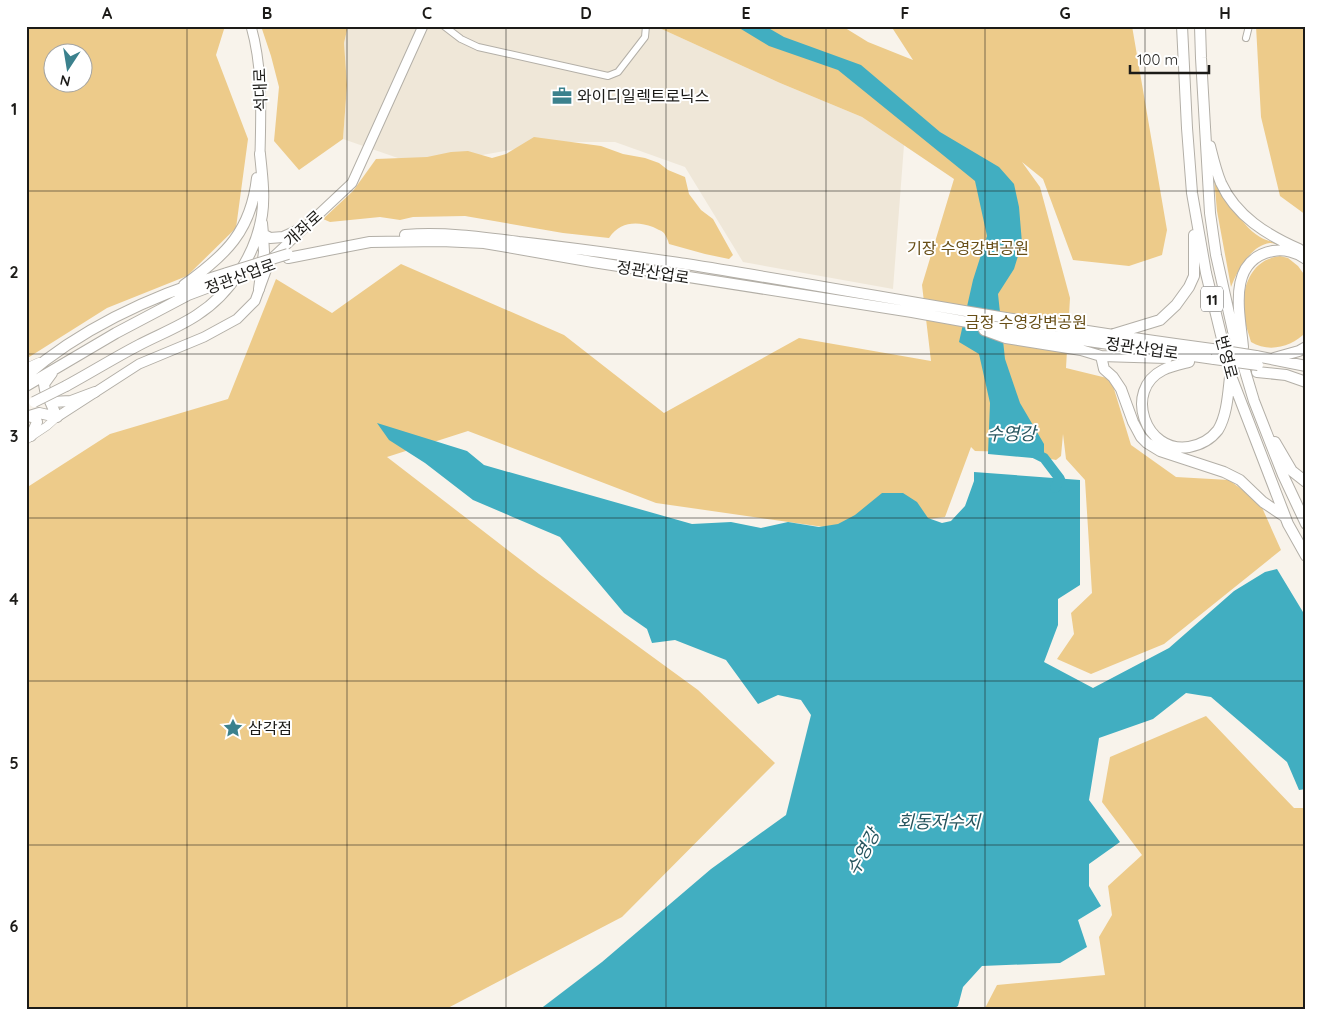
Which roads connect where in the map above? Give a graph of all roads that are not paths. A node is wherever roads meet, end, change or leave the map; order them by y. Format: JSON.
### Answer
{"nodes":[{"id":1,"x":251,"y":26,"type":"edge"},
{"id":2,"x":423,"y":26,"type":"edge"},
{"id":3,"x":444,"y":26,"type":"edge"},
{"id":4,"x":646,"y":26,"type":"edge"},
{"id":5,"x":1182,"y":26,"type":"edge"},
{"id":6,"x":1200,"y":26,"type":"edge"},
{"id":7,"x":1248,"y":26,"type":"edge"},
{"id":8,"x":1246,"y":38,"type":"dead end"},
{"id":9,"x":1205,"y":129,"type":"junction"},
{"id":10,"x":260,"y":154,"type":"junction"},
{"id":11,"x":1192,"y":193,"type":"junction"},
{"id":12,"x":262,"y":214,"type":"junction"},
{"id":13,"x":303,"y":228,"type":"junction"},
{"id":14,"x":263,"y":234,"type":"junction"},
{"id":15,"x":1306,"y":254,"type":"edge"},
{"id":16,"x":288,"y":256,"type":"junction"},
{"id":17,"x":1306,"y":259,"type":"edge"},
{"id":18,"x":228,"y":276,"type":"junction"},
{"id":19,"x":259,"y":289,"type":"junction"},
{"id":20,"x":171,"y":293,"type":"junction"},
{"id":21,"x":911,"y":307,"type":"junction"},
{"id":22,"x":952,"y":319,"type":"junction"},
{"id":23,"x":1107,"y":339,"type":"junction"},
{"id":24,"x":1306,"y":347,"type":"edge"},
{"id":25,"x":54,"y":354,"type":"junction"},
{"id":26,"x":1101,"y":356,"type":"junction"},
{"id":27,"x":1214,"y":358,"type":"junction"},
{"id":28,"x":1268,"y":359,"type":"junction"},
{"id":29,"x":1189,"y":362,"type":"junction"},
{"id":30,"x":1257,"y":364,"type":"junction"},
{"id":31,"x":1306,"y":366,"type":"edge"},
{"id":32,"x":26,"y":368,"type":"edge"},
{"id":33,"x":55,"y":369,"type":"junction"},
{"id":34,"x":1246,"y":371,"type":"junction"},
{"id":35,"x":1306,"y":373,"type":"edge"},
{"id":36,"x":26,"y":376,"type":"edge"},
{"id":37,"x":1231,"y":376,"type":"junction"},
{"id":38,"x":1306,"y":380,"type":"edge"},
{"id":39,"x":26,"y":386,"type":"edge"},
{"id":40,"x":95,"y":392,"type":"junction"},
{"id":41,"x":51,"y":402,"type":"junction"},
{"id":42,"x":29,"y":410,"type":"edge"},
{"id":43,"x":57,"y":417,"type":"junction"},
{"id":44,"x":1260,"y":418,"type":"junction"},
{"id":45,"x":29,"y":438,"type":"edge"},
{"id":46,"x":1306,"y":482,"type":"edge"},
{"id":47,"x":1284,"y":516,"type":"junction"},
{"id":48,"x":1306,"y":524,"type":"edge"},
{"id":49,"x":1306,"y":556,"type":"edge"}],
"edges":[{"from":1,"to":10,"type":"main road","name":"석대로"},
{"from":2,"to":13,"type":"main road","name":"개좌로"},
{"from":3,"to":4,"type":"street"},
{"from":5,"to":11,"type":"highway","name":"번영로","number":"11"},
{"from":6,"to":9,"type":"highway","name":"번영로","number":"11"},
{"from":7,"to":8,"type":"street"},
{"from":9,"to":15,"type":"highway"},
{"from":9,"to":34,"type":"highway","name":"번영로","number":"11"},
{"from":10,"to":12,"type":"highway"},
{"from":10,"to":20,"type":"highway"},
{"from":11,"to":23,"type":"highway"},
{"from":11,"to":37,"type":"highway","name":"번영로","number":"11"},
{"from":12,"to":14,"type":"highway"},
{"from":12,"to":42,"type":"highway","bridge":true},
{"from":13,"to":14,"type":"highway"},
{"from":13,"to":19,"type":"main road","name":"개좌로"},
{"from":14,"to":19,"type":"highway"},
{"from":16,"to":18,"type":"highway","bridge":true},
{"from":16,"to":21,"type":"highway","name":"정관산업로"},
{"from":16,"to":21,"type":"highway","name":"정관산업로"},
{"from":17,"to":34,"type":"highway"},
{"from":18,"to":20,"type":"highway","name":"정관산업로"},
{"from":18,"to":33,"type":"highway","name":"정관산업로"},
{"from":19,"to":40,"type":"main road","name":"개좌로"},
{"from":20,"to":25,"type":"highway","name":"정관산업로"},
{"from":21,"to":22,"type":"highway","name":"정관산업로"},
{"from":21,"to":23,"type":"highway"},
{"from":22,"to":23,"type":"highway","name":"정관산업로"},
{"from":22,"to":26,"type":"highway"},
{"from":23,"to":27,"type":"highway"},
{"from":24,"to":28,"type":"highway"},
{"from":25,"to":32,"type":"street"},
{"from":25,"to":36,"type":"highway","name":"정관산업로"},
{"from":26,"to":29,"type":"highway"},
{"from":26,"to":47,"type":"highway"},
{"from":27,"to":29,"type":"highway"},
{"from":27,"to":30,"type":"highway","bridge":true},
{"from":27,"to":30,"type":"highway"},
{"from":28,"to":30,"type":"highway"},
{"from":28,"to":31,"type":"highway"},
{"from":29,"to":37,"type":"highway"},
{"from":30,"to":35,"type":"highway"},
{"from":30,"to":38,"type":"highway"},
{"from":33,"to":39,"type":"highway","name":"정관산업로"},
{"from":33,"to":41,"type":"highway"},
{"from":34,"to":44,"type":"highway","name":"번영로","number":"11"},
{"from":37,"to":47,"type":"highway","name":"번영로","number":"11"},
{"from":40,"to":41,"type":"highway"},
{"from":40,"to":43,"type":"main road","name":"개좌로"},
{"from":41,"to":43,"type":"highway"},
{"from":42,"to":43,"type":"highway"},
{"from":42,"to":45,"type":"highway"},
{"from":43,"to":45,"type":"street","name":"개좌로"},
{"from":44,"to":46,"type":"highway"},
{"from":44,"to":48,"type":"highway","name":"번영로","number":"11"},
{"from":47,"to":49,"type":"highway","name":"번영로","number":"11"}]}
